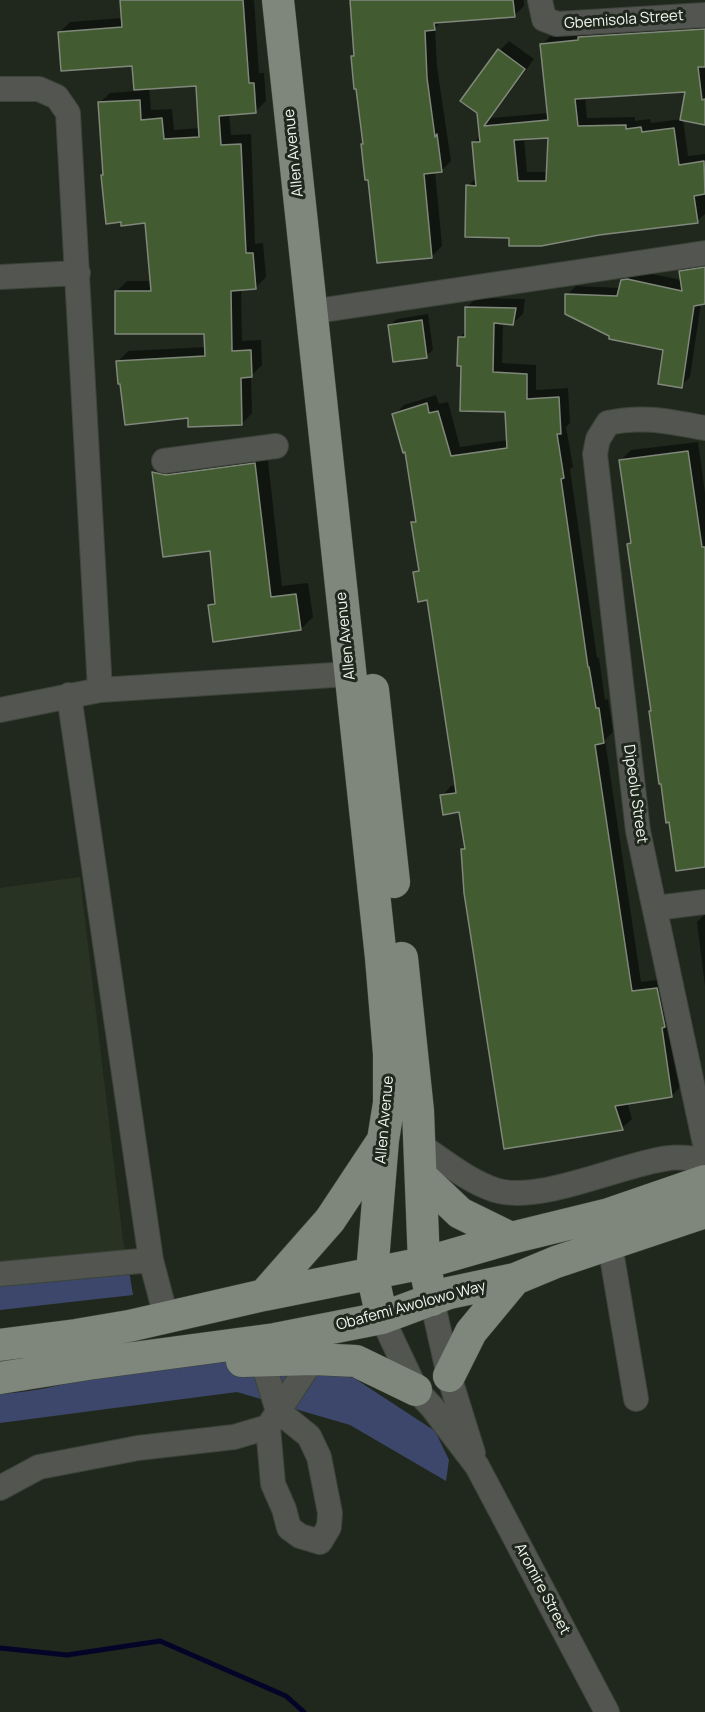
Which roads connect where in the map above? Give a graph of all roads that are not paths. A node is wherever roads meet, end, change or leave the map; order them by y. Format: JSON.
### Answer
{"nodes":[{"id":1,"x":278,"y":0,"type":"edge"},
{"id":2,"x":299,"y":0,"type":"edge"},
{"id":3,"x":542,"y":10,"type":"edge"},
{"id":4,"x":705,"y":15,"type":"edge"},
{"id":5,"x":0,"y":89,"type":"edge"},
{"id":6,"x":705,"y":253,"type":"edge"},
{"id":7,"x":78,"y":273,"type":"junction"},
{"id":8,"x":0,"y":278,"type":"edge"},
{"id":9,"x":330,"y":309,"type":"junction"},
{"id":10,"x":705,"y":428,"type":"edge"},
{"id":11,"x":276,"y":446,"type":"dead end"},
{"id":12,"x":164,"y":461,"type":"dead end"},
{"id":13,"x":349,"y":674,"type":"junction"},
{"id":14,"x":100,"y":690,"type":"junction"},
{"id":15,"x":69,"y":695,"type":"junction"},
{"id":16,"x":0,"y":710,"type":"edge"},
{"id":17,"x":705,"y":902,"type":"edge"},
{"id":18,"x":656,"y":908,"type":"junction"},
{"id":19,"x":383,"y":1140,"type":"junction"},
{"id":20,"x":705,"y":1144,"type":"edge"},
{"id":21,"x":421,"y":1160,"type":"junction"},
{"id":22,"x":705,"y":1160,"type":"edge"},
{"id":23,"x":705,"y":1181,"type":"edge"},
{"id":24,"x":705,"y":1212,"type":"edge"},
{"id":25,"x":511,"y":1238,"type":"junction"},
{"id":26,"x":610,"y":1245,"type":"junction"},
{"id":27,"x":151,"y":1260,"type":"junction"},
{"id":28,"x":424,"y":1263,"type":"junction"},
{"id":29,"x":372,"y":1273,"type":"junction"},
{"id":30,"x":0,"y":1274,"type":"edge"},
{"id":31,"x":515,"y":1279,"type":"junction"},
{"id":32,"x":264,"y":1294,"type":"junction"},
{"id":33,"x":432,"y":1300,"type":"junction"},
{"id":34,"x":166,"y":1317,"type":"junction"},
{"id":35,"x":382,"y":1318,"type":"junction"},
{"id":36,"x":0,"y":1345,"type":"edge"},
{"id":37,"x":313,"y":1359,"type":"junction"},
{"id":38,"x":262,"y":1360,"type":"junction"},
{"id":39,"x":449,"y":1376,"type":"junction"},
{"id":40,"x":5,"y":1377,"type":"edge"},
{"id":41,"x":416,"y":1390,"type":"junction"},
{"id":42,"x":636,"y":1399,"type":"dead end"},
{"id":43,"x":273,"y":1419,"type":"junction"},
{"id":44,"x":477,"y":1466,"type":"junction"},
{"id":45,"x":0,"y":1488,"type":"edge"},
{"id":46,"x":607,"y":1712,"type":"edge"}],
"edges":[{"from":1,"to":13,"type":"main road","name":"Allen Avenue"},
{"from":2,"to":9,"type":"main road","name":"Allen Avenue"},
{"from":3,"to":4,"type":"street","name":"Gbemisola Street"},
{"from":5,"to":7,"type":"street"},
{"from":6,"to":9,"type":"street"},
{"from":7,"to":8,"type":"street"},
{"from":7,"to":14,"type":"street"},
{"from":9,"to":21,"type":"main road","name":"Allen Avenue"},
{"from":10,"to":18,"type":"street","name":"Dipeolu Street"},
{"from":11,"to":12,"type":"street"},
{"from":13,"to":14,"type":"street"},
{"from":13,"to":19,"type":"main road","name":"Allen Avenue"},
{"from":14,"to":15,"type":"street"},
{"from":15,"to":16,"type":"street"},
{"from":15,"to":27,"type":"street"},
{"from":17,"to":18,"type":"street"},
{"from":18,"to":20,"type":"street","name":"Dipeolu Street"},
{"from":19,"to":29,"type":"main road","name":"Allen Avenue"},
{"from":19,"to":32,"type":"main road"},
{"from":21,"to":22,"type":"street"},
{"from":21,"to":25,"type":"main road"},
{"from":21,"to":28,"type":"main road","name":"Allen Avenue"},
{"from":23,"to":25,"type":"main road"},
{"from":24,"to":26,"type":"main road","name":"Obafemi Awolowo Way"},
{"from":25,"to":28,"type":"main road"},
{"from":26,"to":31,"type":"main road","name":"Obafemi Awolowo Way"},
{"from":26,"to":42,"type":"street"},
{"from":27,"to":30,"type":"street"},
{"from":27,"to":34,"type":"street"},
{"from":28,"to":29,"type":"main road"},
{"from":28,"to":33,"type":"main road","name":"Allen Avenue"},
{"from":29,"to":32,"type":"main road"},
{"from":29,"to":35,"type":"main road","name":"Allen Avenue"},
{"from":31,"to":33,"type":"main road","name":"Obafemi Awolowo Way"},
{"from":31,"to":39,"type":"main road"},
{"from":32,"to":34,"type":"main road"},
{"from":33,"to":35,"type":"main road","name":"Obafemi Awolowo Way"},
{"from":33,"to":39,"type":"street","name":"Aromire Street"},
{"from":34,"to":36,"type":"main road"},
{"from":35,"to":40,"type":"main road","name":"Obafemi Awolowo Way"},
{"from":35,"to":41,"type":"street","name":"Aromire Street"},
{"from":37,"to":38,"type":"main road"},
{"from":37,"to":41,"type":"main road"},
{"from":37,"to":43,"type":"street"},
{"from":38,"to":40,"type":"main road"},
{"from":38,"to":43,"type":"street"},
{"from":39,"to":44,"type":"street","name":"Aromire Street"},
{"from":41,"to":44,"type":"street","name":"Aromire Street"},
{"from":43,"to":45,"type":"street"},
{"from":44,"to":46,"type":"street","name":"Aromire Street"}]}
